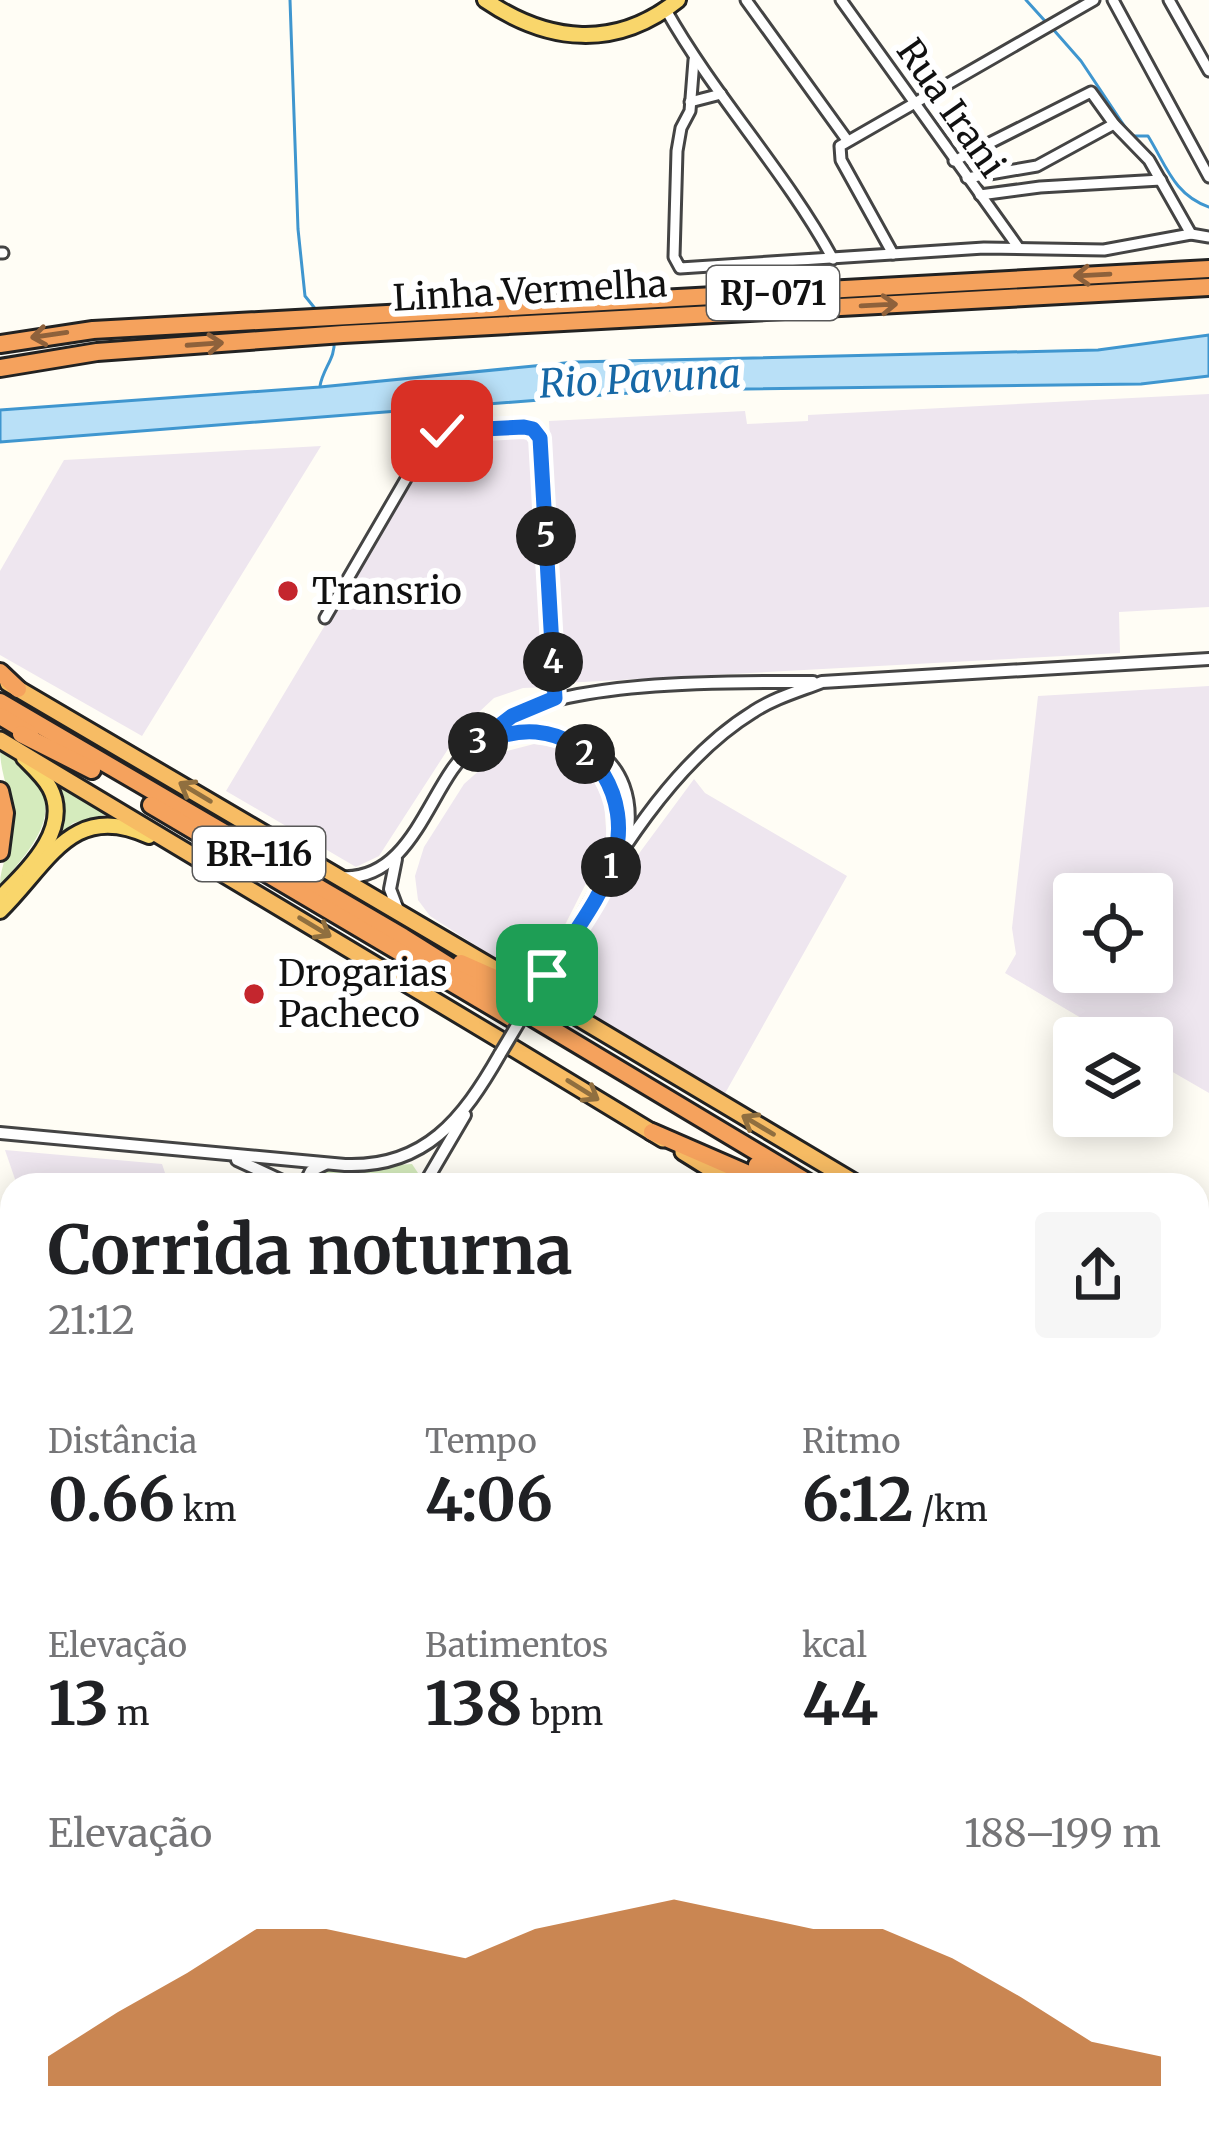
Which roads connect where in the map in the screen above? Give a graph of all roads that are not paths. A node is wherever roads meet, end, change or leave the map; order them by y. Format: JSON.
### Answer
{"nodes":[{"id":1,"x":485,"y":0,"type":"edge"},
{"id":2,"x":746,"y":0,"type":"edge"},
{"id":3,"x":841,"y":0,"type":"edge"},
{"id":4,"x":1094,"y":0,"type":"edge"},
{"id":5,"x":1113,"y":0,"type":"edge"},
{"id":6,"x":1169,"y":0,"type":"edge"},
{"id":7,"x":672,"y":5,"type":"edge"},
{"id":8,"x":513,"y":8,"type":"edge"},
{"id":9,"x":694,"y":60,"type":"junction"},
{"id":10,"x":1209,"y":71,"type":"edge"},
{"id":11,"x":721,"y":94,"type":"junction"},
{"id":12,"x":690,"y":102,"type":"junction"},
{"id":13,"x":914,"y":102,"type":"junction"},
{"id":14,"x":1114,"y":124,"type":"junction"},
{"id":15,"x":847,"y":140,"type":"junction"},
{"id":16,"x":954,"y":161,"type":"junction"},
{"id":17,"x":1209,"y":177,"type":"edge"},
{"id":18,"x":967,"y":178,"type":"junction"},
{"id":19,"x":1161,"y":180,"type":"junction"},
{"id":20,"x":980,"y":195,"type":"junction"},
{"id":21,"x":1191,"y":234,"type":"junction"},
{"id":22,"x":1209,"y":237,"type":"edge"},
{"id":23,"x":1018,"y":247,"type":"junction"},
{"id":24,"x":893,"y":254,"type":"junction"},
{"id":25,"x":833,"y":260,"type":"junction"},
{"id":26,"x":1209,"y":269,"type":"edge"},
{"id":27,"x":1209,"y":287,"type":"edge"},
{"id":28,"x":340,"y":325,"type":"junction"},
{"id":29,"x":182,"y":326,"type":"junction"},
{"id":30,"x":0,"y":344,"type":"edge"},
{"id":31,"x":46,"y":358,"type":"junction"},
{"id":32,"x":0,"y":368,"type":"edge"},
{"id":33,"x":326,"y":618,"type":"dead end"},
{"id":34,"x":1209,"y":659,"type":"edge"},
{"id":35,"x":0,"y":676,"type":"edge"},
{"id":36,"x":822,"y":682,"type":"junction"},
{"id":37,"x":19,"y":689,"type":"joint"},
{"id":38,"x":555,"y":698,"type":"junction"},
{"id":39,"x":0,"y":702,"type":"edge"},
{"id":40,"x":0,"y":719,"type":"edge"},
{"id":41,"x":550,"y":734,"type":"junction"},
{"id":42,"x":8,"y":745,"type":"edge"},
{"id":43,"x":473,"y":746,"type":"junction"},
{"id":44,"x":0,"y":791,"type":"edge"},
{"id":45,"x":0,"y":852,"type":"edge"},
{"id":46,"x":398,"y":854,"type":"junction"},
{"id":47,"x":621,"y":858,"type":"junction"},
{"id":48,"x":204,"y":861,"type":"junction"},
{"id":49,"x":336,"y":877,"type":"junction"},
{"id":50,"x":605,"y":882,"type":"junction"},
{"id":51,"x":0,"y":898,"type":"edge"},
{"id":52,"x":0,"y":911,"type":"edge"},
{"id":53,"x":403,"y":927,"type":"junction"},
{"id":54,"x":527,"y":1005,"type":"junction"},
{"id":55,"x":558,"y":1006,"type":"joint"},
{"id":56,"x":504,"y":1047,"type":"junction"},
{"id":57,"x":472,"y":1101,"type":"junction"},
{"id":58,"x":0,"y":1129,"type":"edge"},
{"id":59,"x":652,"y":1132,"type":"junction"},
{"id":60,"x":211,"y":1153,"type":"junction"},
{"id":61,"x":394,"y":1162,"type":"junction"},
{"id":62,"x":328,"y":1163,"type":"junction"},
{"id":63,"x":268,"y":1173,"type":"edge"},
{"id":64,"x":310,"y":1173,"type":"edge"},
{"id":65,"x":424,"y":1173,"type":"edge"},
{"id":66,"x":431,"y":1173,"type":"edge"},
{"id":67,"x":717,"y":1173,"type":"edge"},
{"id":68,"x":746,"y":1173,"type":"edge"},
{"id":69,"x":772,"y":1173,"type":"edge"},
{"id":70,"x":793,"y":1173,"type":"edge"},
{"id":71,"x":839,"y":1173,"type":"edge"}],
"edges":[{"from":1,"to":8,"type":"main road"},
{"from":2,"to":15,"type":"street"},
{"from":3,"to":13,"type":"street","name":"Rua Irani"},
{"from":4,"to":13,"type":"street"},
{"from":5,"to":17,"type":"street"},
{"from":6,"to":10,"type":"street"},
{"from":7,"to":8,"type":"main road"},
{"from":7,"to":9,"type":"street"},
{"from":9,"to":11,"type":"street"},
{"from":9,"to":12,"type":"street"},
{"from":11,"to":12,"type":"street"},
{"from":11,"to":25,"type":"street"},
{"from":12,"to":25,"type":"street"},
{"from":13,"to":15,"type":"street"},
{"from":13,"to":16,"type":"street","name":"Rua Irani"},
{"from":14,"to":16,"type":"street"},
{"from":14,"to":18,"type":"street"},
{"from":14,"to":19,"type":"street"},
{"from":15,"to":24,"type":"street"},
{"from":16,"to":18,"type":"street","name":"Rua Irani"},
{"from":18,"to":20,"type":"street","name":"Rua Irani"},
{"from":19,"to":20,"type":"street"},
{"from":19,"to":21,"type":"street"},
{"from":20,"to":23,"type":"street","name":"Rua Irani"},
{"from":21,"to":22,"type":"street"},
{"from":21,"to":23,"type":"street"},
{"from":23,"to":24,"type":"street"},
{"from":24,"to":25,"type":"street"},
{"from":26,"to":28,"type":"highway","name":"Linha Vermelha","number":"RJ-071","one_way":true},
{"from":28,"to":27,"type":"highway","name":"Linha Vermelha","number":"RJ-071","one_way":true},
{"from":28,"to":29,"type":"highway","name":"Linha Vermelha","number":"RJ-071"},
{"from":31,"to":28,"type":"highway","name":"Linha Vermelha","number":"RJ-071","one_way":true},
{"from":29,"to":30,"type":"highway","one_way":true},
{"from":29,"to":31,"type":"highway"},
{"from":31,"to":32,"type":"highway","name":"Linha Vermelha","number":"RJ-071"},
{"from":33,"to":38,"type":"street"},
{"from":34,"to":36,"type":"street"},
{"from":35,"to":37,"type":"highway"},
{"from":36,"to":38,"type":"street"},
{"from":36,"to":47,"type":"street"},
{"from":49,"to":37,"type":"highway","number":"BR-116","one_way":true},
{"from":38,"to":43,"type":"street"},
{"from":39,"to":53,"type":"highway","number":"BR-116"},
{"from":40,"to":54,"type":"highway","number":"BR-116"},
{"from":41,"to":43,"type":"street"},
{"from":41,"to":47,"type":"street"},
{"from":41,"to":50,"type":"street"},
{"from":42,"to":48,"type":"highway","number":"BR-116"},
{"from":42,"to":51,"type":"main road"},
{"from":43,"to":46,"type":"street"},
{"from":44,"to":45,"type":"highway"},
{"from":46,"to":49,"type":"street"},
{"from":46,"to":53,"type":"street"},
{"from":47,"to":50,"type":"street"},
{"from":48,"to":52,"type":"main road"},
{"from":48,"to":56,"type":"highway","number":"BR-116","one_way":true},
{"from":49,"to":53,"type":"highway","number":"BR-116"},
{"from":50,"to":56,"type":"street","bridge":true},
{"from":53,"to":54,"type":"highway"},
{"from":54,"to":55,"type":"highway"},
{"from":54,"to":69,"type":"highway","number":"BR-116"},
{"from":54,"to":70,"type":"highway","number":"BR-116"},
{"from":71,"to":55,"type":"highway","one_way":true},
{"from":56,"to":57,"type":"street"},
{"from":56,"to":59,"type":"highway","number":"BR-116","one_way":true},
{"from":57,"to":61,"type":"street"},
{"from":57,"to":66,"type":"street"},
{"from":58,"to":60,"type":"street"},
{"from":59,"to":67,"type":"highway","number":"BR-116"},
{"from":59,"to":68,"type":"highway"},
{"from":60,"to":62,"type":"street"},
{"from":60,"to":63,"type":"street"},
{"from":61,"to":62,"type":"street"},
{"from":61,"to":65,"type":"street"},
{"from":62,"to":64,"type":"street"}]}
